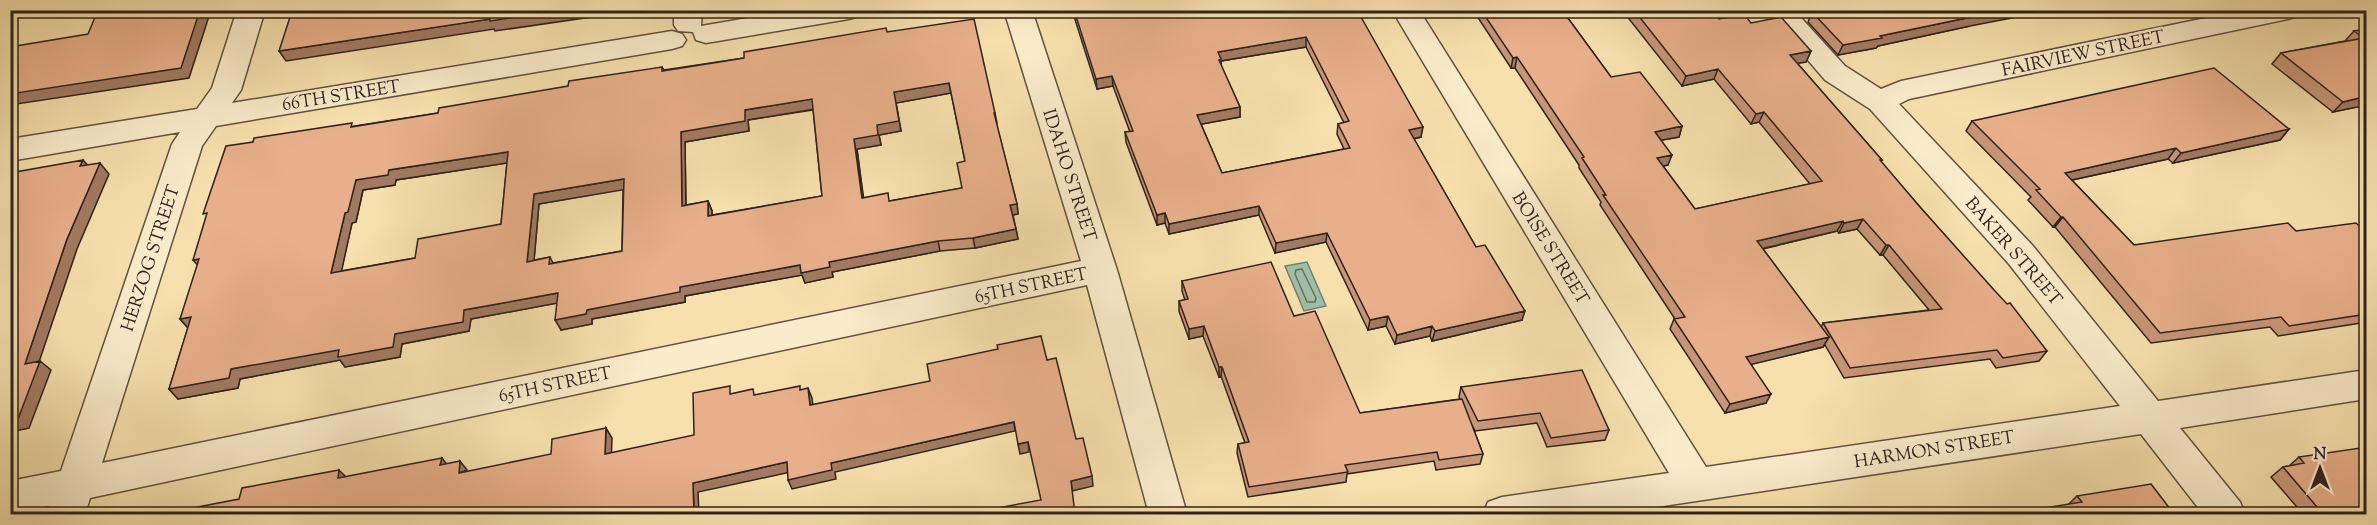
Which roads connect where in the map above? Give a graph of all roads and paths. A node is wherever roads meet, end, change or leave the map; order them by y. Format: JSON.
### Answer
{"nodes":[{"id":1,"x":251,"y":10,"type":"edge"},
{"id":2,"x":849,"y":10,"type":"edge"},
{"id":3,"x":1018,"y":10,"type":"edge"},
{"id":4,"x":1405,"y":10,"type":"edge"},
{"id":5,"x":1778,"y":10,"type":"edge"},
{"id":6,"x":2288,"y":10,"type":"edge"},
{"id":7,"x":688,"y":27,"type":"edge"},
{"id":8,"x":1880,"y":102,"type":"junction"},
{"id":9,"x":206,"y":117,"type":"junction"},
{"id":10,"x":10,"y":150,"type":"edge"},
{"id":11,"x":1100,"y":270,"type":"junction"},
{"id":12,"x":2367,"y":385,"type":"edge"},
{"id":13,"x":2150,"y":417,"type":"junction"},
{"id":14,"x":1697,"y":485,"type":"junction"},
{"id":15,"x":10,"y":498,"type":"edge"},
{"id":16,"x":71,"y":499,"type":"edge"},
{"id":17,"x":1168,"y":514,"type":"edge"},
{"id":18,"x":1502,"y":514,"type":"edge"},
{"id":19,"x":2226,"y":514,"type":"edge"}],
"edges":[{"from":1,"to":9,"type":"street","name":"HERZOG STREET"},
{"from":2,"to":7,"type":"street","name":"66TH STREET"},
{"from":3,"to":11,"type":"street","name":"IDAHO STREET"},
{"from":4,"to":14,"type":"street","name":"BOISE STREET"},
{"from":5,"to":8,"type":"street","name":"BAKER STREET"},
{"from":6,"to":8,"type":"street","name":"FAIRVIEW STREET"},
{"from":7,"to":9,"type":"street","name":"66TH STREET"},
{"from":8,"to":13,"type":"street","name":"BAKER STREET"},
{"from":9,"to":10,"type":"street","name":"66TH STREET"},
{"from":9,"to":16,"type":"street","name":"HERZOG STREET"},
{"from":11,"to":16,"type":"street","name":"65TH STREET"},
{"from":11,"to":17,"type":"street","name":"IDAHO STREET"},
{"from":12,"to":13,"type":"street","name":"HARMON STREET"},
{"from":13,"to":14,"type":"street","name":"HARMON STREET"},
{"from":13,"to":19,"type":"street","name":"BAKER STREET"},
{"from":14,"to":18,"type":"street","name":"HARMON STREET"},
{"from":15,"to":16,"type":"street","name":"65TH STREET"}]}
